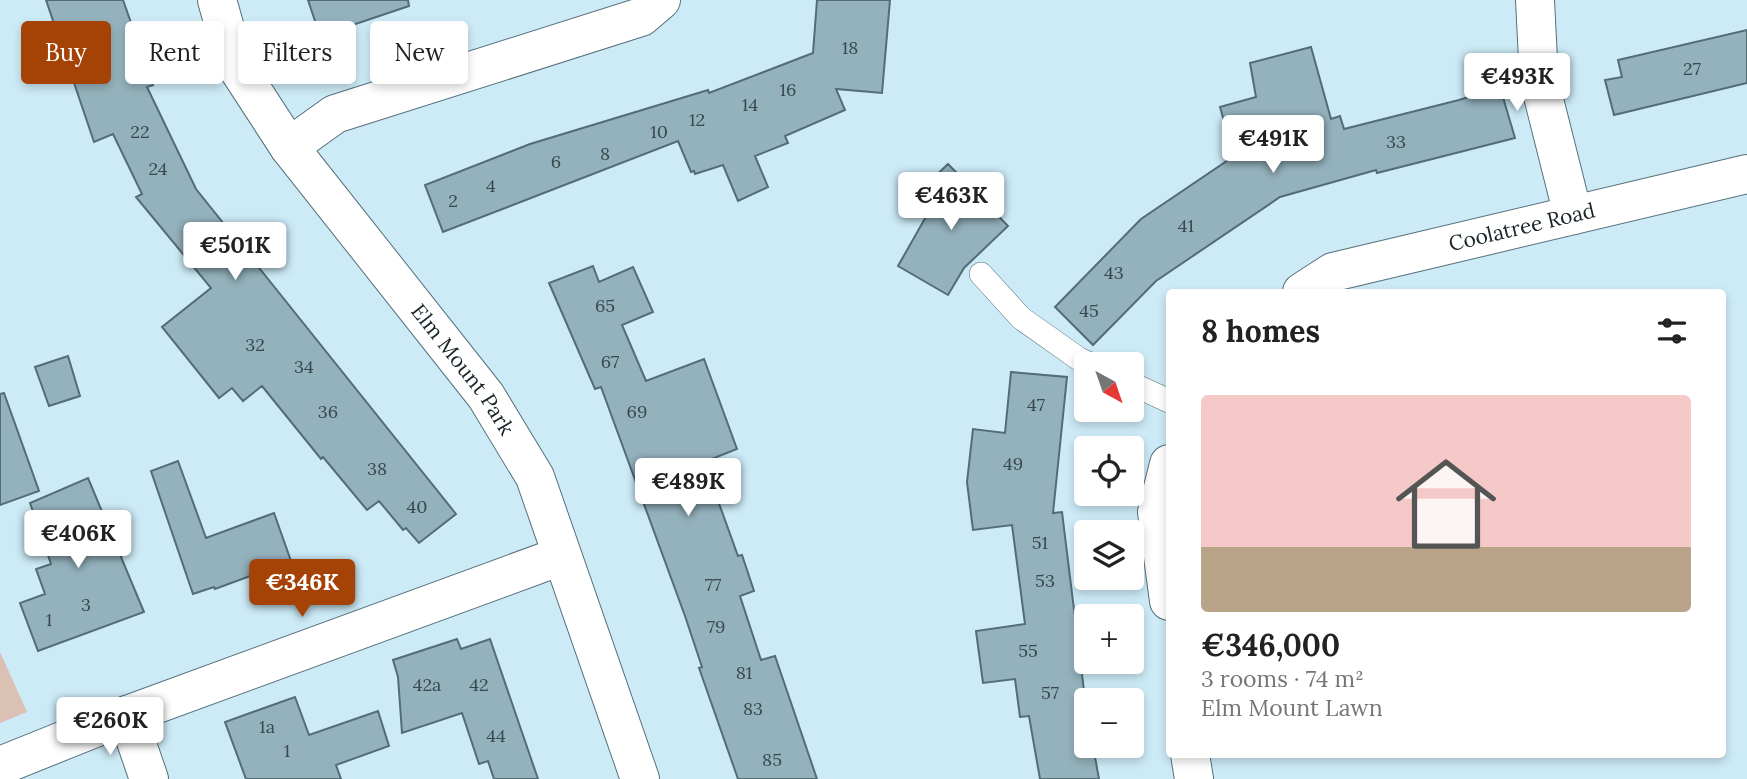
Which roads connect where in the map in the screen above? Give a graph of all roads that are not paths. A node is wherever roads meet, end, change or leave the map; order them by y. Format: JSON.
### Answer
{"nodes":[{"id":1,"x":217,"y":0,"type":"edge"},
{"id":2,"x":661,"y":0,"type":"edge"},
{"id":3,"x":1535,"y":0,"type":"edge"},
{"id":4,"x":289,"y":147,"type":"junction"},
{"id":5,"x":1747,"y":174,"type":"edge"},
{"id":6,"x":1573,"y":215,"type":"junction"},
{"id":7,"x":981,"y":274,"type":"dead end"},
{"id":8,"x":1307,"y":289,"type":"edge"},
{"id":9,"x":1074,"y":355,"type":"edge"},
{"id":10,"x":1144,"y":390,"type":"edge"},
{"id":11,"x":1166,"y":400,"type":"edge"},
{"id":12,"x":1166,"y":476,"type":"edge"},
{"id":13,"x":562,"y":556,"type":"junction"},
{"id":14,"x":1166,"y":579,"type":"edge"},
{"id":15,"x":127,"y":715,"type":"junction"},
{"id":16,"x":1191,"y":758,"type":"edge"},
{"id":17,"x":0,"y":766,"type":"edge"},
{"id":18,"x":149,"y":779,"type":"edge"},
{"id":19,"x":640,"y":779,"type":"edge"},
{"id":20,"x":1194,"y":779,"type":"edge"}],
"edges":[{"from":1,"to":4,"type":"street","name":"Elm Mount Park"},
{"from":2,"to":4,"type":"street"},
{"from":3,"to":6,"type":"street"},
{"from":4,"to":13,"type":"street","name":"Elm Mount Park"},
{"from":5,"to":6,"type":"street","name":"Coolatree Road"},
{"from":6,"to":8,"type":"street","name":"Coolatree Road"},
{"from":7,"to":9,"type":"lane"},
{"from":10,"to":11,"type":"lane"},
{"from":12,"to":14,"type":"street"},
{"from":13,"to":15,"type":"street"},
{"from":13,"to":19,"type":"street","name":"Elm Mount Park"},
{"from":15,"to":17,"type":"street"},
{"from":15,"to":18,"type":"street"},
{"from":16,"to":20,"type":"street"}]}
